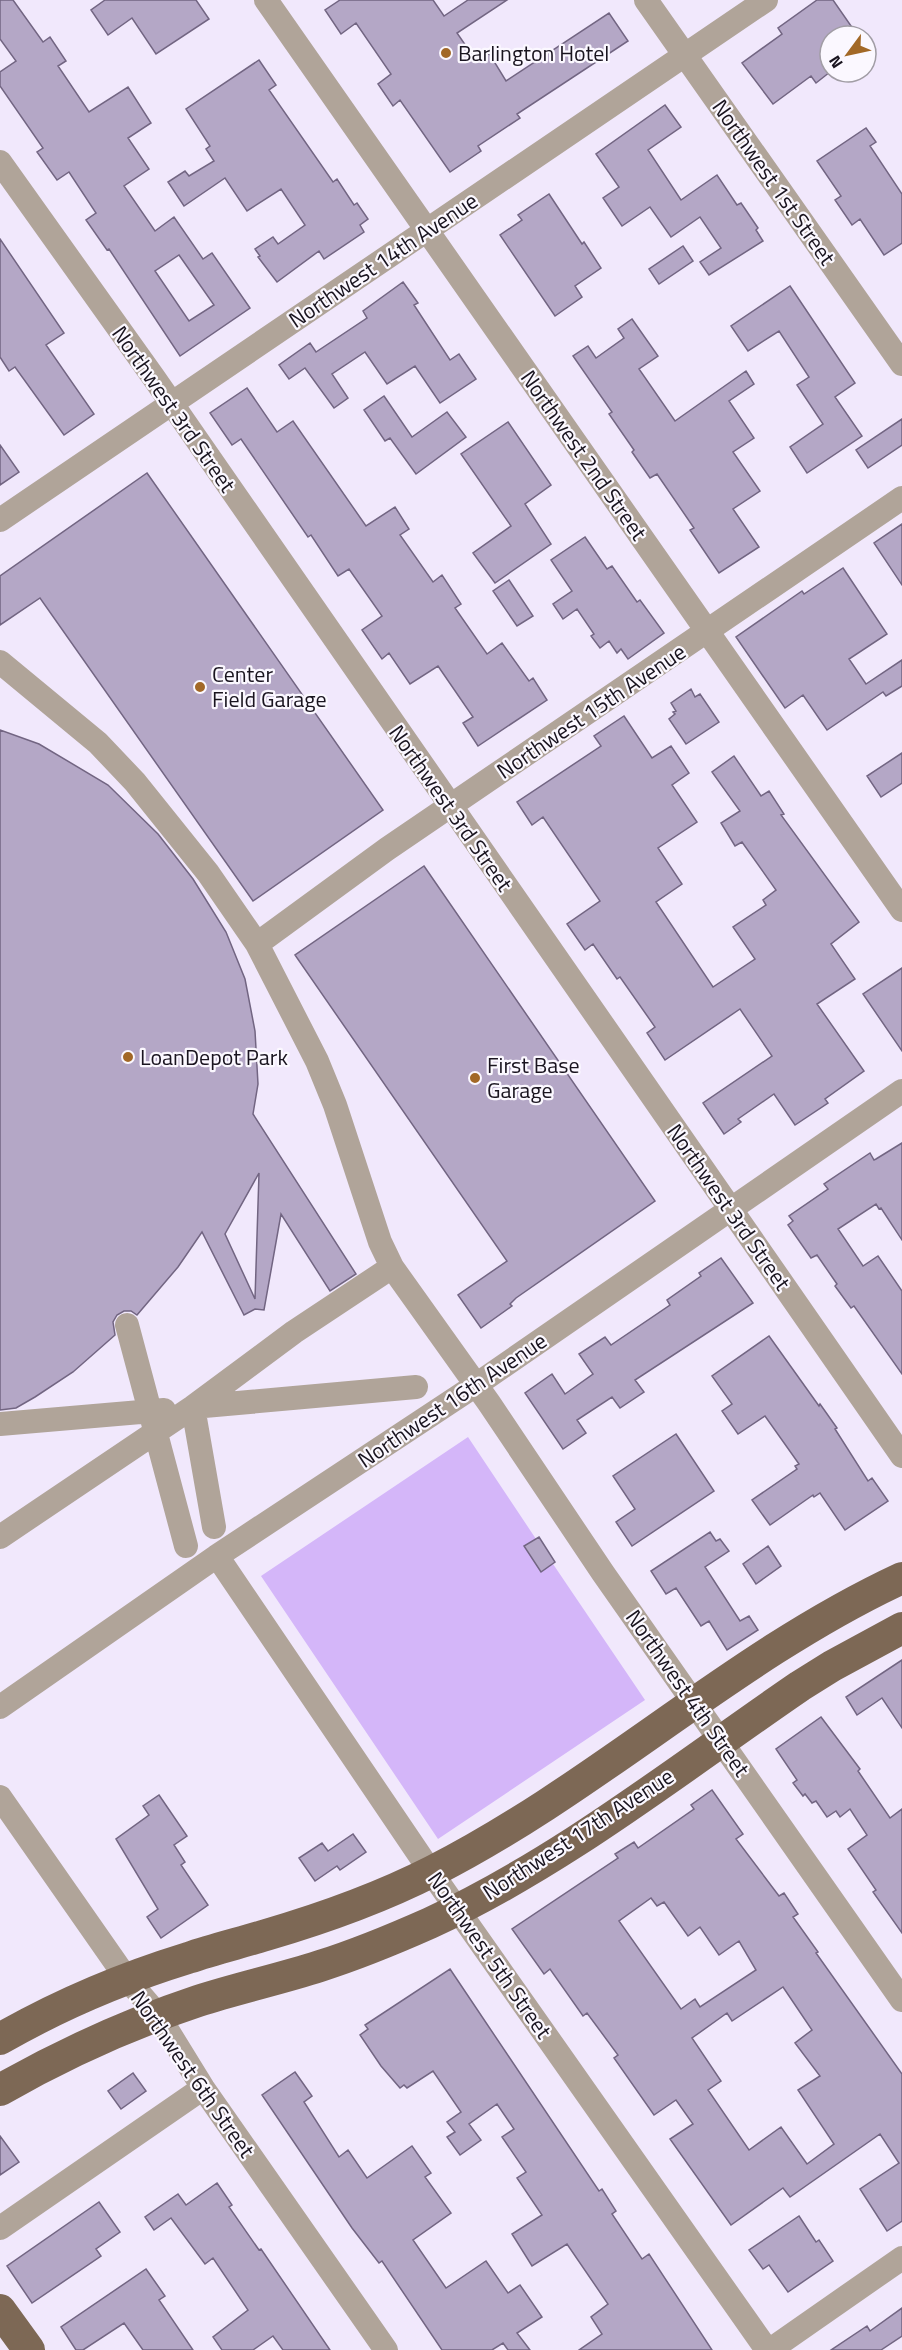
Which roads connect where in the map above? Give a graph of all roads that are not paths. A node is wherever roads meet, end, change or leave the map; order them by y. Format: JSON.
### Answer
{"nodes":[{"id":1,"x":266,"y":0,"type":"edge"},
{"id":2,"x":646,"y":0,"type":"edge"},
{"id":3,"x":766,"y":0,"type":"edge"},
{"id":4,"x":684,"y":55,"type":"junction"},
{"id":5,"x":0,"y":162,"type":"edge"},
{"id":6,"x":427,"y":230,"type":"junction"},
{"id":7,"x":902,"y":364,"type":"edge"},
{"id":8,"x":172,"y":404,"type":"junction"},
{"id":9,"x":902,"y":498,"type":"edge"},
{"id":10,"x":0,"y":520,"type":"edge"},
{"id":11,"x":708,"y":631,"type":"junction"},
{"id":12,"x":0,"y":662,"type":"edge"},
{"id":13,"x":450,"y":807,"type":"junction"},
{"id":14,"x":902,"y":910,"type":"edge"},
{"id":15,"x":257,"y":944,"type":"junction"},
{"id":16,"x":902,"y":1090,"type":"edge"},
{"id":17,"x":730,"y":1209,"type":"junction"},
{"id":18,"x":392,"y":1267,"type":"junction"},
{"id":19,"x":127,"y":1325,"type":"dead end"},
{"id":20,"x":476,"y":1385,"type":"junction"},
{"id":21,"x":416,"y":1387,"type":"dead end"},
{"id":22,"x":193,"y":1407,"type":"junction"},
{"id":23,"x":152,"y":1421,"type":"junction"},
{"id":24,"x":0,"y":1425,"type":"edge"},
{"id":25,"x":902,"y":1456,"type":"edge"},
{"id":26,"x":214,"y":1527,"type":"dead end"},
{"id":27,"x":0,"y":1537,"type":"edge"},
{"id":28,"x":186,"y":1546,"type":"dead end"},
{"id":29,"x":217,"y":1556,"type":"junction"},
{"id":30,"x":902,"y":1578,"type":"edge"},
{"id":31,"x":902,"y":1628,"type":"edge"},
{"id":32,"x":695,"y":1702,"type":"junction"},
{"id":33,"x":0,"y":1707,"type":"edge"},
{"id":34,"x":721,"y":1740,"type":"junction"},
{"id":35,"x":0,"y":1797,"type":"edge"},
{"id":36,"x":431,"y":1872,"type":"junction"},
{"id":37,"x":458,"y":1910,"type":"junction"},
{"id":38,"x":127,"y":1979,"type":"junction"},
{"id":39,"x":902,"y":2000,"type":"edge"},
{"id":40,"x":158,"y":2015,"type":"junction"},
{"id":41,"x":0,"y":2039,"type":"edge"},
{"id":42,"x":203,"y":2088,"type":"junction"},
{"id":43,"x":0,"y":2090,"type":"edge"},
{"id":44,"x":0,"y":2228,"type":"edge"},
{"id":45,"x":902,"y":2258,"type":"edge"},
{"id":46,"x":0,"y":2310,"type":"edge"},
{"id":47,"x":27,"y":2350,"type":"edge"},
{"id":48,"x":386,"y":2350,"type":"edge"},
{"id":49,"x":769,"y":2350,"type":"edge"}],
"edges":[{"from":1,"to":6,"type":"street","name":"Northwest 2nd Street"},
{"from":2,"to":4,"type":"street","name":"Northwest 1st Street"},
{"from":3,"to":4,"type":"street","name":"Northwest 14th Avenue"},
{"from":4,"to":6,"type":"street","name":"Northwest 14th Avenue"},
{"from":4,"to":7,"type":"street","name":"Northwest 1st Street"},
{"from":5,"to":8,"type":"street","name":"Northwest 3rd Street"},
{"from":6,"to":8,"type":"street","name":"Northwest 14th Avenue"},
{"from":6,"to":11,"type":"street","name":"Northwest 2nd Street"},
{"from":8,"to":10,"type":"street","name":"Northwest 14th Avenue"},
{"from":8,"to":13,"type":"street","name":"Northwest 3rd Street"},
{"from":9,"to":11,"type":"street","name":"Northwest 15th Avenue"},
{"from":11,"to":13,"type":"street","name":"Northwest 15th Avenue"},
{"from":11,"to":14,"type":"street","name":"Northwest 2nd Street"},
{"from":12,"to":15,"type":"street","name":"Northwest 4th Street"},
{"from":13,"to":15,"type":"street","name":"Northwest 15th Avenue"},
{"from":13,"to":17,"type":"street","name":"Northwest 3rd Street"},
{"from":15,"to":18,"type":"street","name":"Northwest 4th Street"},
{"from":16,"to":17,"type":"street","name":"Northwest 16th Avenue"},
{"from":17,"to":20,"type":"street","name":"Northwest 16th Avenue"},
{"from":17,"to":25,"type":"street","name":"Northwest 3rd Street"},
{"from":18,"to":20,"type":"street","name":"Northwest 4th Street"},
{"from":18,"to":22,"type":"street"},
{"from":19,"to":23,"type":"street"},
{"from":20,"to":29,"type":"street","name":"Northwest 16th Avenue"},
{"from":20,"to":32,"type":"street","name":"Northwest 4th Street"},
{"from":21,"to":22,"type":"street"},
{"from":22,"to":23,"type":"street"},
{"from":22,"to":26,"type":"street"},
{"from":23,"to":24,"type":"street"},
{"from":23,"to":27,"type":"street"},
{"from":23,"to":28,"type":"street"},
{"from":29,"to":33,"type":"street","name":"Northwest 16th Avenue"},
{"from":29,"to":36,"type":"street","name":"Northwest 5th Street"},
{"from":30,"to":32,"type":"main road","name":"Northwest 17th Avenue"},
{"from":31,"to":34,"type":"main road","name":"Northwest 17th Avenue"},
{"from":32,"to":34,"type":"street","name":"Northwest 4th Street"},
{"from":32,"to":36,"type":"main road","name":"Northwest 17th Avenue"},
{"from":34,"to":37,"type":"main road","name":"Northwest 17th Avenue"},
{"from":34,"to":39,"type":"street","name":"Northwest 4th Street"},
{"from":35,"to":38,"type":"street","name":"Northwest 6th Street"},
{"from":36,"to":37,"type":"street","name":"Northwest 5th Street"},
{"from":36,"to":38,"type":"main road","name":"Northwest 17th Avenue"},
{"from":37,"to":40,"type":"main road","name":"Northwest 17th Avenue"},
{"from":37,"to":49,"type":"street","name":"Northwest 5th Street"},
{"from":38,"to":40,"type":"street","name":"Northwest 6th Street"},
{"from":38,"to":41,"type":"main road","name":"Northwest 17th Avenue"},
{"from":40,"to":42,"type":"street","name":"Northwest 6th Street"},
{"from":40,"to":43,"type":"main road","name":"Northwest 17th Avenue"},
{"from":42,"to":44,"type":"street"},
{"from":42,"to":48,"type":"street","name":"Northwest 6th Street"},
{"from":45,"to":49,"type":"street"},
{"from":46,"to":47,"type":"main road"}]}
